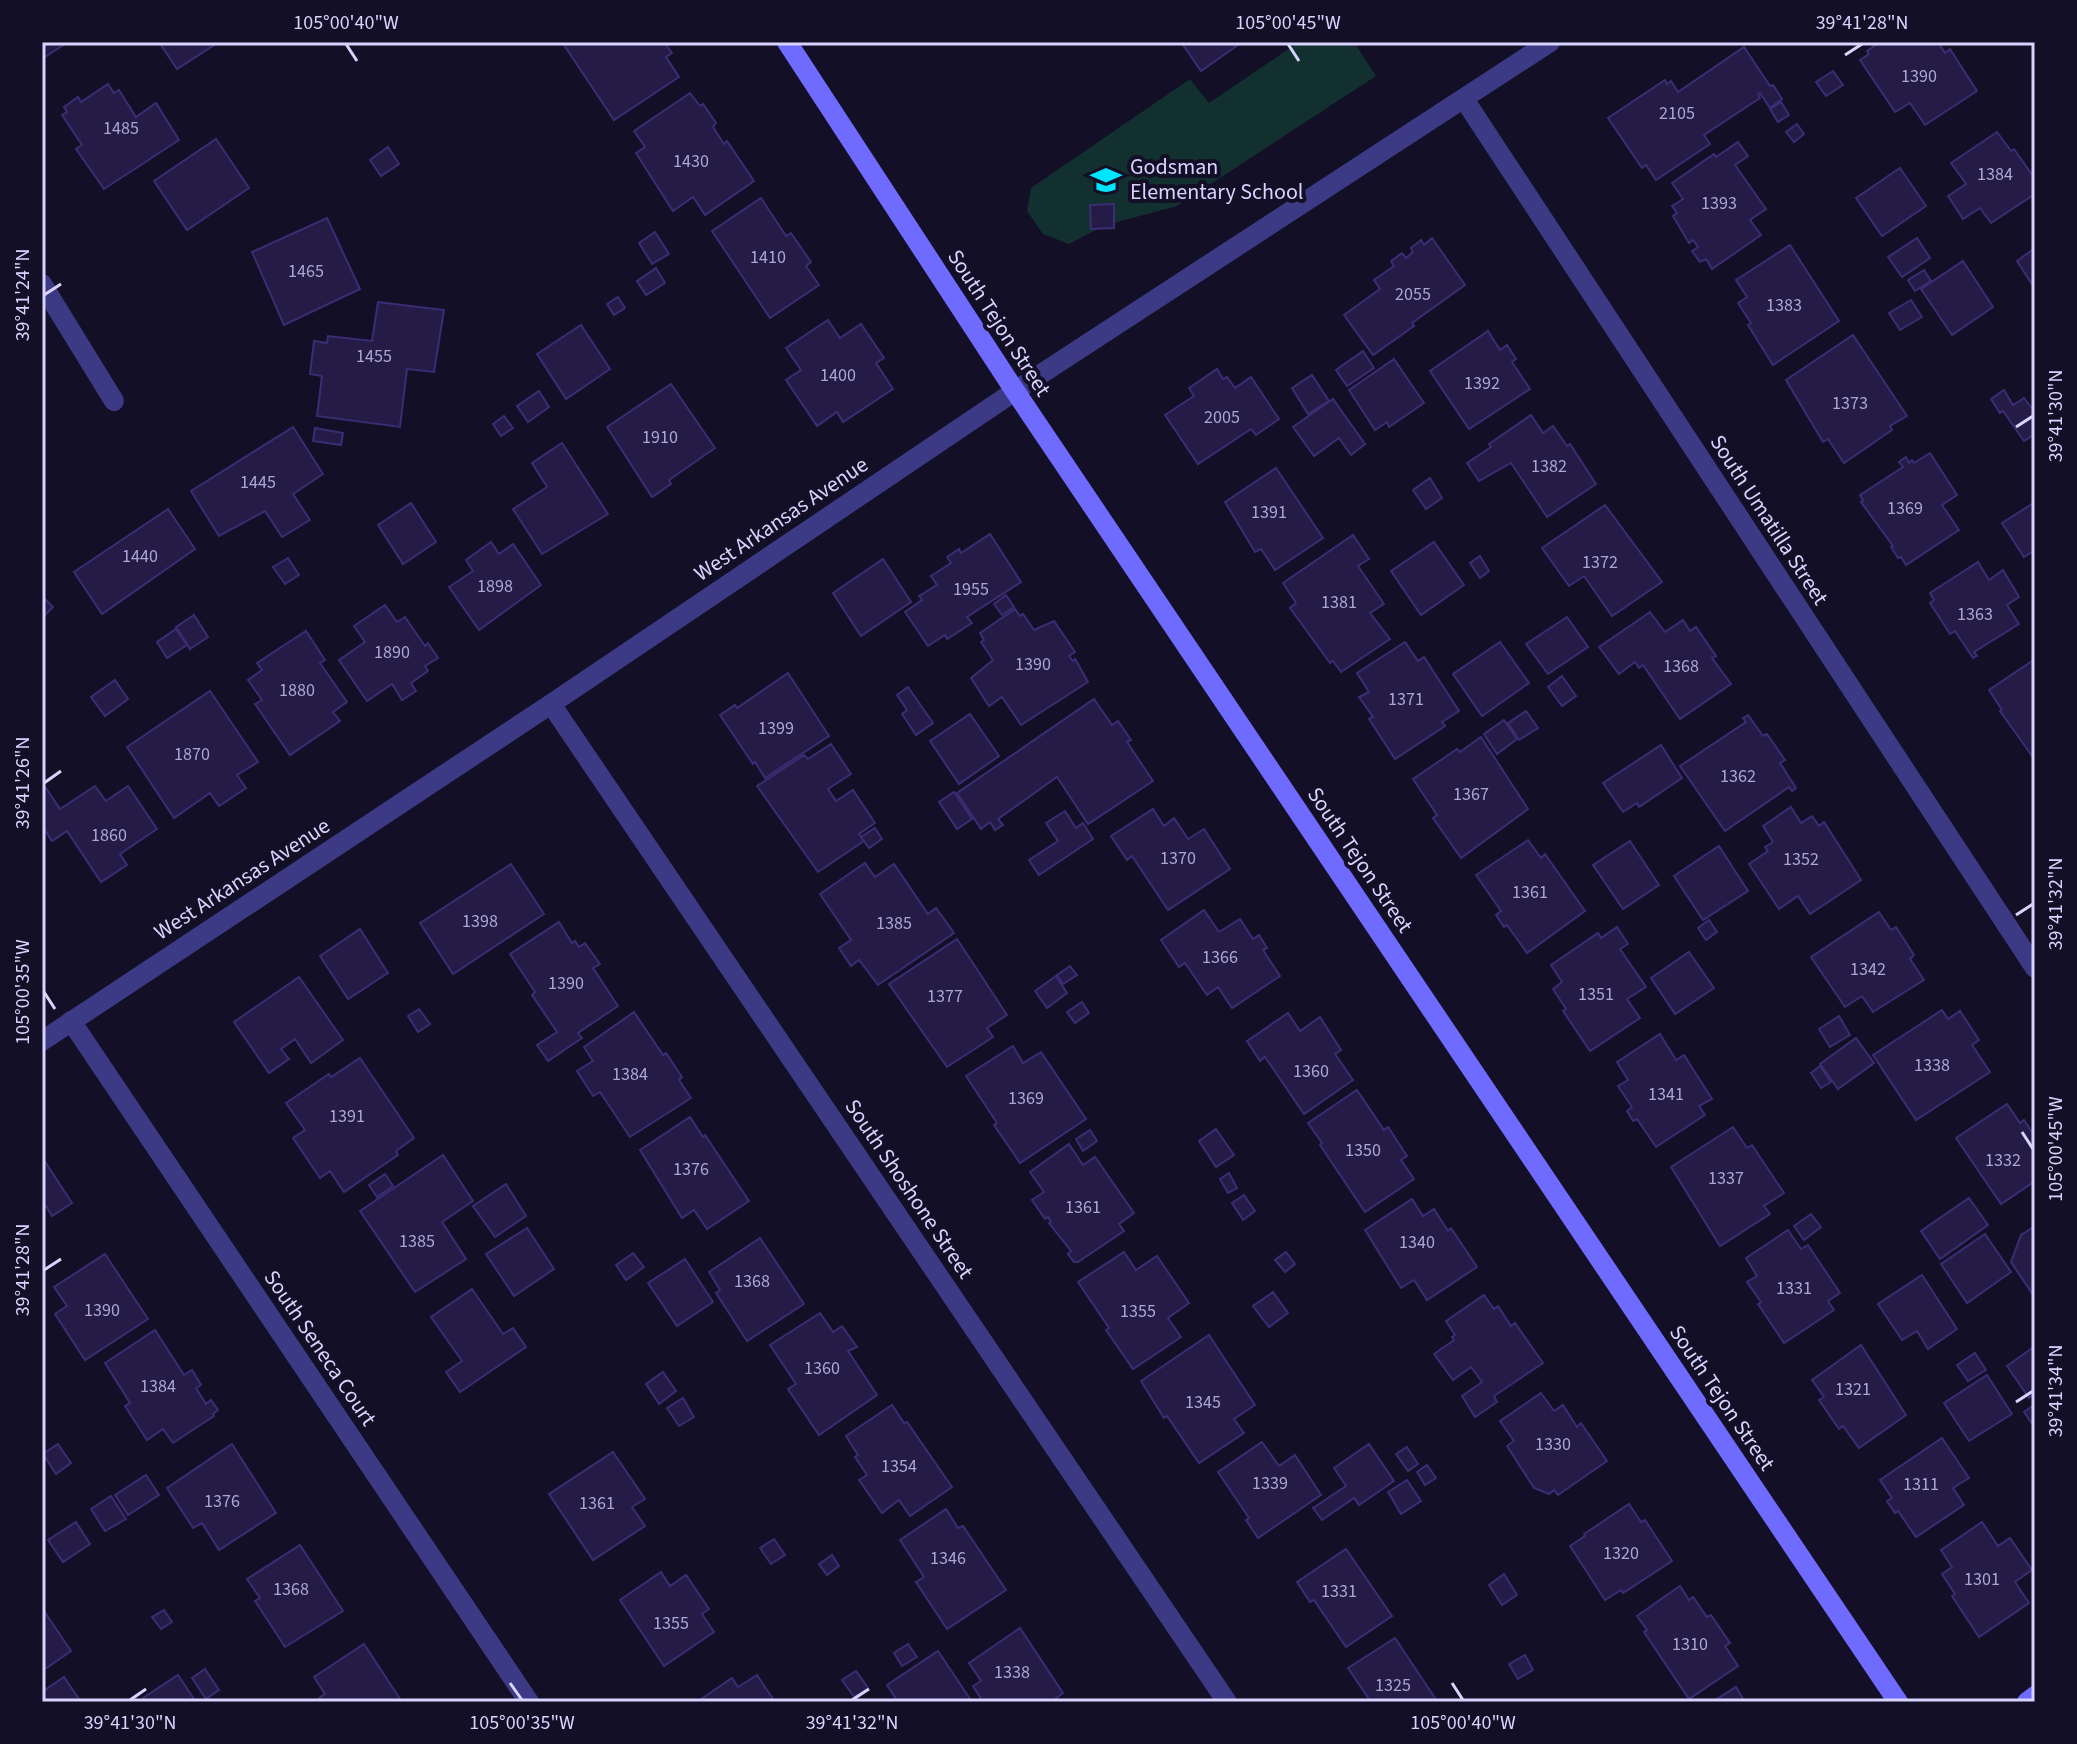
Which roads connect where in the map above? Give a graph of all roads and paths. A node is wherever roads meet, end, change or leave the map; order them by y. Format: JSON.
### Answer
{"nodes":[{"id":1,"x":787,"y":42,"type":"edge"},
{"id":2,"x":1550,"y":42,"type":"edge"},
{"id":3,"x":1464,"y":99,"type":"junction"},
{"id":4,"x":42,"y":284,"type":"edge"},
{"id":5,"x":1015,"y":391,"type":"junction"},
{"id":6,"x":114,"y":401,"type":"dead end"},
{"id":7,"x":551,"y":704,"type":"junction"},
{"id":8,"x":2035,"y":968,"type":"edge"},
{"id":9,"x":71,"y":1021,"type":"junction"},
{"id":10,"x":42,"y":1041,"type":"edge"},
{"id":11,"x":2035,"y":1696,"type":"edge"},
{"id":12,"x":529,"y":1702,"type":"edge"},
{"id":13,"x":1227,"y":1702,"type":"edge"},
{"id":14,"x":1898,"y":1702,"type":"edge"},
{"id":15,"x":2027,"y":1702,"type":"edge"}],
"edges":[{"from":1,"to":5,"type":"street","name":"South Tejon Street"},
{"from":2,"to":3,"type":"street","name":"West Arkansas Avenue"},
{"from":3,"to":5,"type":"street","name":"West Arkansas Avenue"},
{"from":3,"to":8,"type":"street","name":"South Umatilla Street"},
{"from":4,"to":6,"type":"street"},
{"from":5,"to":7,"type":"street","name":"West Arkansas Avenue"},
{"from":5,"to":14,"type":"street","name":"South Tejon Street"},
{"from":7,"to":9,"type":"street","name":"West Arkansas Avenue"},
{"from":7,"to":13,"type":"street","name":"South Shoshone Street"},
{"from":9,"to":10,"type":"street","name":"West Arkansas Avenue"},
{"from":9,"to":12,"type":"street","name":"South Seneca Court"},
{"from":11,"to":15,"type":"street"}]}
